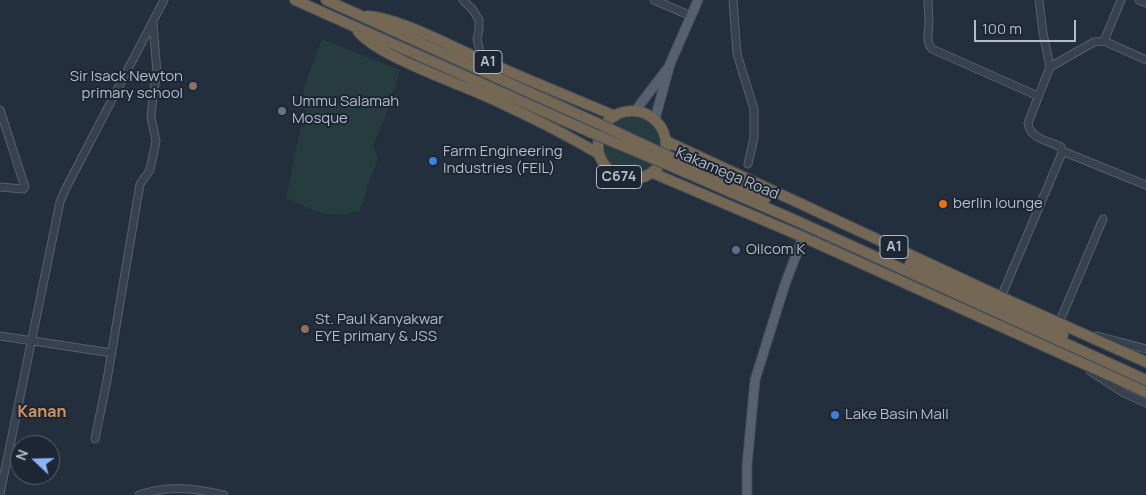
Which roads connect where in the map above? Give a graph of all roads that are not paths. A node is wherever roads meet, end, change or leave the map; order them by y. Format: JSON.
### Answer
{"nodes":[{"id":1,"x":164,"y":0,"type":"edge"},
{"id":2,"x":295,"y":0,"type":"edge"},
{"id":3,"x":326,"y":0,"type":"edge"},
{"id":4,"x":463,"y":0,"type":"edge"},
{"id":5,"x":654,"y":0,"type":"edge"},
{"id":6,"x":698,"y":0,"type":"edge"},
{"id":7,"x":733,"y":0,"type":"edge"},
{"id":8,"x":928,"y":0,"type":"edge"},
{"id":9,"x":1039,"y":0,"type":"edge"},
{"id":10,"x":1121,"y":0,"type":"edge"},
{"id":11,"x":1139,"y":0,"type":"edge"},
{"id":12,"x":1146,"y":3,"type":"edge"},
{"id":13,"x":358,"y":15,"type":"junction"},
{"id":14,"x":692,"y":16,"type":"junction"},
{"id":15,"x":153,"y":23,"type":"junction"},
{"id":16,"x":356,"y":28,"type":"junction"},
{"id":17,"x":1104,"y":41,"type":"junction"},
{"id":18,"x":482,"y":60,"type":"junction"},
{"id":19,"x":1146,"y":60,"type":"edge"},
{"id":20,"x":670,"y":64,"type":"junction"},
{"id":21,"x":1050,"y":67,"type":"junction"},
{"id":22,"x":1038,"y":96,"type":"junction"},
{"id":23,"x":0,"y":110,"type":"edge"},
{"id":24,"x":635,"y":111,"type":"junction"},
{"id":25,"x":615,"y":116,"type":"junction"},
{"id":26,"x":655,"y":120,"type":"junction"},
{"id":27,"x":666,"y":141,"type":"junction"},
{"id":28,"x":1062,"y":151,"type":"junction"},
{"id":29,"x":599,"y":154,"type":"junction"},
{"id":30,"x":748,"y":164,"type":"dead end"},
{"id":31,"x":653,"y":173,"type":"junction"},
{"id":32,"x":1146,"y":185,"type":"edge"},
{"id":33,"x":0,"y":187,"type":"edge"},
{"id":34,"x":1103,"y":219,"type":"dead end"},
{"id":35,"x":802,"y":237,"type":"junction"},
{"id":36,"x":1002,"y":297,"type":"junction"},
{"id":37,"x":1059,"y":323,"type":"junction"},
{"id":38,"x":1080,"y":332,"type":"junction"},
{"id":39,"x":0,"y":336,"type":"edge"},
{"id":40,"x":31,"y":341,"type":"junction"},
{"id":41,"x":1146,"y":349,"type":"edge"},
{"id":42,"x":112,"y":353,"type":"junction"},
{"id":43,"x":1069,"y":357,"type":"junction"},
{"id":44,"x":1146,"y":362,"type":"edge"},
{"id":45,"x":1146,"y":374,"type":"edge"},
{"id":46,"x":1146,"y":380,"type":"edge"},
{"id":47,"x":1146,"y":392,"type":"edge"},
{"id":48,"x":1146,"y":403,"type":"edge"},
{"id":49,"x":95,"y":439,"type":"dead end"},
{"id":50,"x":0,"y":494,"type":"edge"},
{"id":51,"x":139,"y":495,"type":"edge"},
{"id":52,"x":224,"y":495,"type":"edge"},
{"id":53,"x":747,"y":495,"type":"edge"}],
"edges":[{"from":1,"to":15,"type":"street"},
{"from":2,"to":16,"type":"highway","name":"Kakamega Road","number":"A1"},
{"from":3,"to":13,"type":"highway","number":"A1"},
{"from":4,"to":18,"type":"street"},
{"from":5,"to":14,"type":"street"},
{"from":6,"to":14,"type":"main road"},
{"from":7,"to":30,"type":"street"},
{"from":8,"to":22,"type":"street"},
{"from":9,"to":21,"type":"street"},
{"from":10,"to":17,"type":"street"},
{"from":11,"to":12,"type":"street"},
{"from":13,"to":18,"type":"highway","number":"A1"},
{"from":13,"to":45,"type":"highway","name":"Kakamega Road","number":"A1","bridge":true},
{"from":14,"to":20,"type":"main road"},
{"from":15,"to":40,"type":"street"},
{"from":15,"to":42,"type":"street"},
{"from":16,"to":29,"type":"highway","number":"A1"},
{"from":16,"to":46,"type":"highway","name":"Kakamega Road","number":"A1","bridge":true},
{"from":17,"to":19,"type":"street"},
{"from":17,"to":21,"type":"street"},
{"from":18,"to":25,"type":"highway","number":"A1"},
{"from":20,"to":24,"type":"main road"},
{"from":20,"to":26,"type":"main road"},
{"from":21,"to":22,"type":"street"},
{"from":22,"to":28,"type":"street"},
{"from":23,"to":33,"type":"street"},
{"from":24,"to":25,"type":"highway"},
{"from":24,"to":26,"type":"highway"},
{"from":25,"to":29,"type":"highway","number":"C674"},
{"from":26,"to":27,"type":"highway"},
{"from":27,"to":31,"type":"highway","number":"C674"},
{"from":27,"to":36,"type":"highway","number":"A1"},
{"from":28,"to":32,"type":"street"},
{"from":28,"to":36,"type":"street"},
{"from":29,"to":31,"type":"highway","number":"C674"},
{"from":31,"to":35,"type":"highway","number":"A1"},
{"from":34,"to":37,"type":"street"},
{"from":35,"to":43,"type":"highway","number":"A1"},
{"from":35,"to":53,"type":"main road"},
{"from":36,"to":37,"type":"highway","number":"A1"},
{"from":37,"to":38,"type":"highway","number":"A1"},
{"from":38,"to":41,"type":"street"},
{"from":38,"to":44,"type":"highway","number":"A1"},
{"from":39,"to":40,"type":"street"},
{"from":40,"to":42,"type":"street"},
{"from":40,"to":50,"type":"street"},
{"from":42,"to":49,"type":"street"},
{"from":43,"to":47,"type":"highway","number":"A1"},
{"from":43,"to":48,"type":"street"},
{"from":51,"to":52,"type":"street"}]}
